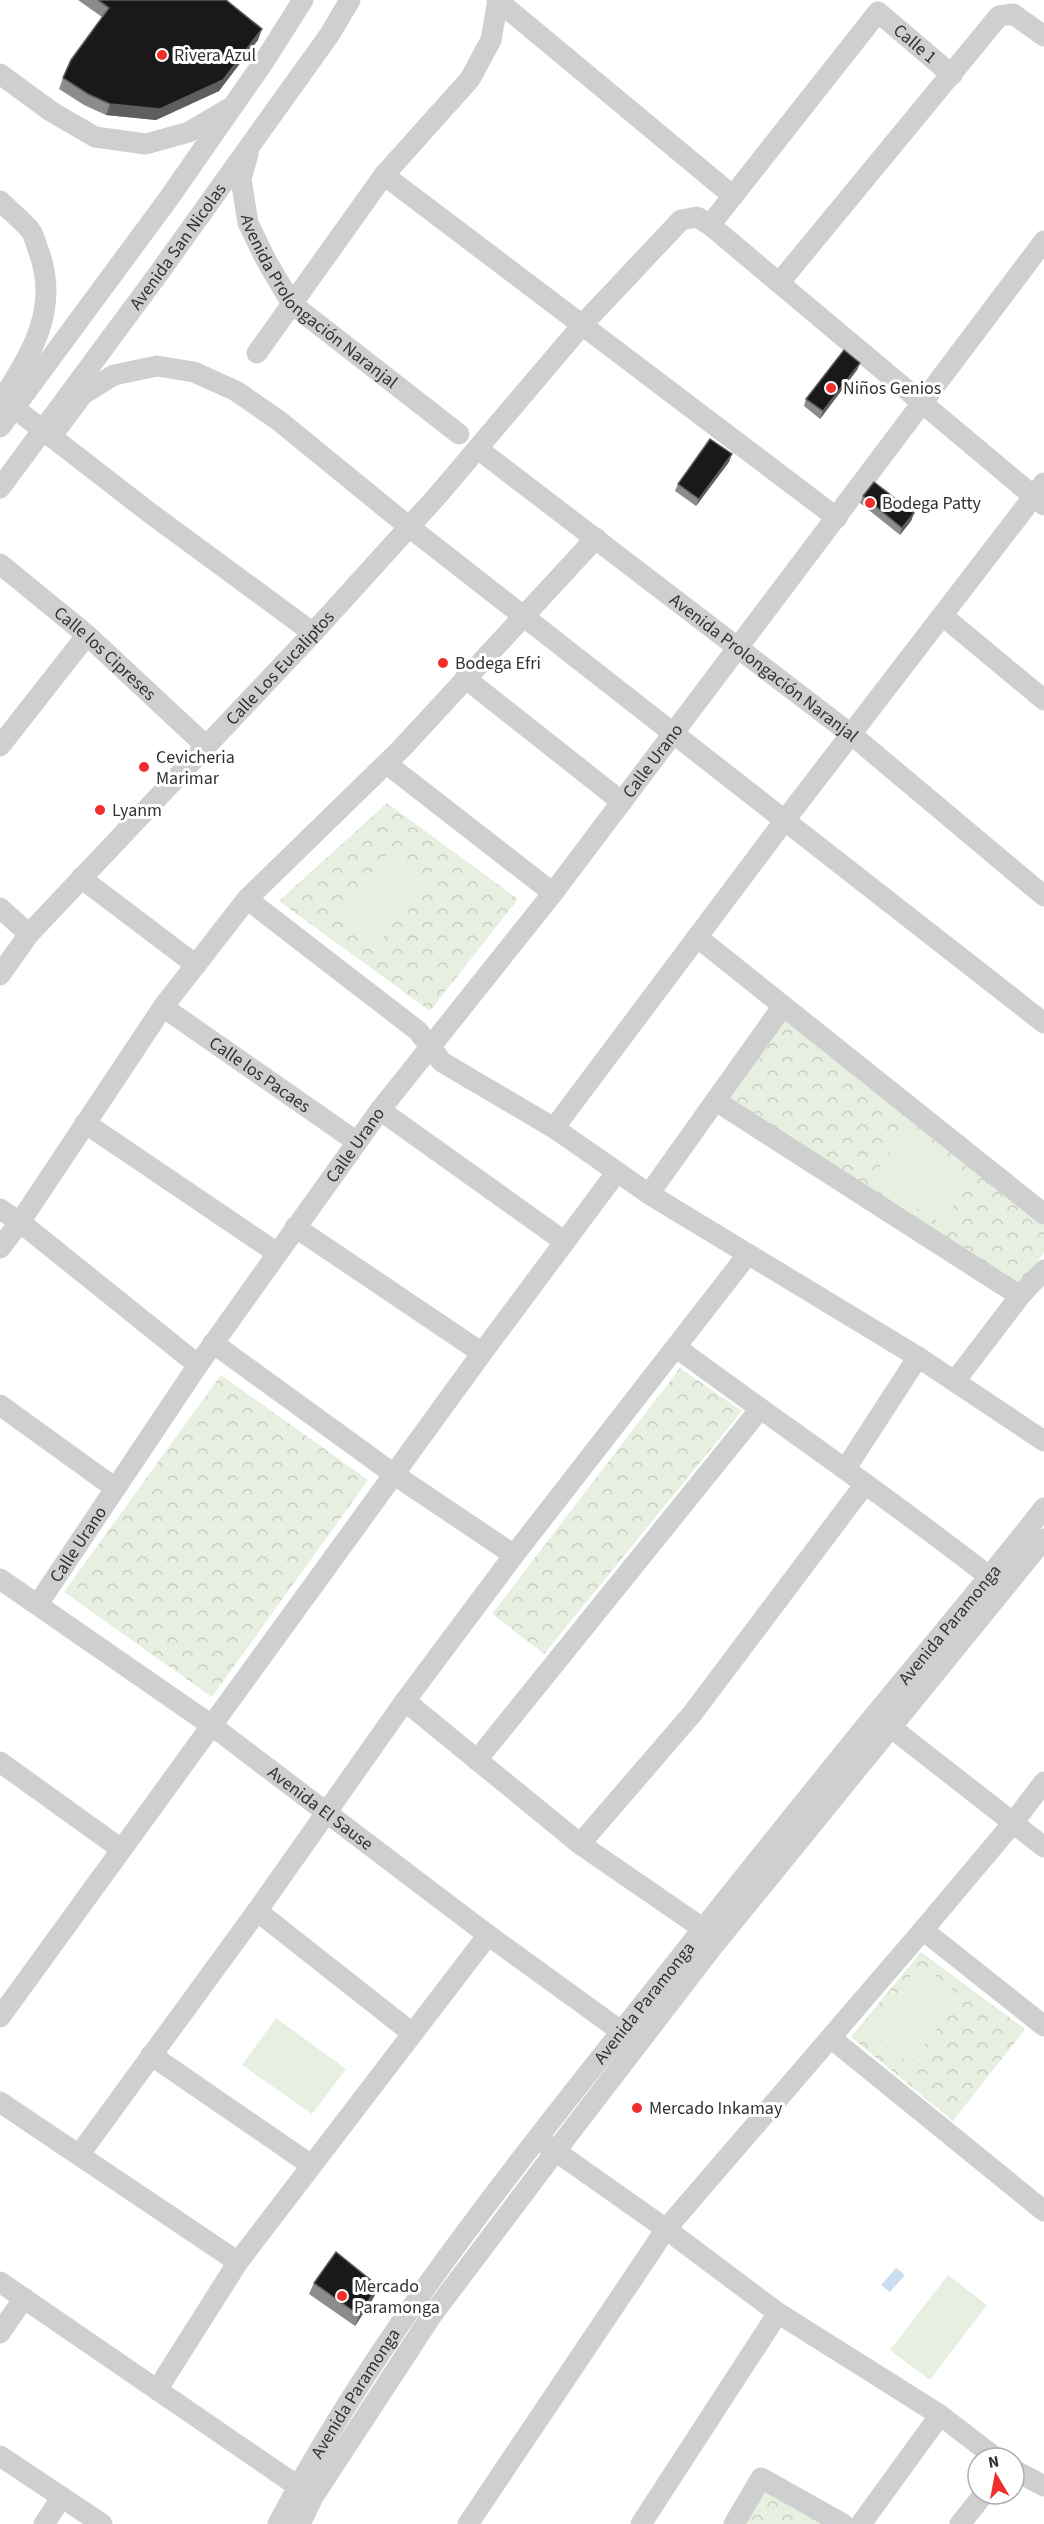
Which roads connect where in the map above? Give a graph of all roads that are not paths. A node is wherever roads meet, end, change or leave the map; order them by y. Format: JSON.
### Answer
{"nodes":[{"id":1,"x":303,"y":0,"type":"edge"},
{"id":2,"x":350,"y":0,"type":"edge"},
{"id":3,"x":497,"y":0,"type":"edge"},
{"id":4,"x":1044,"y":36,"type":"edge"},
{"id":5,"x":0,"y":74,"type":"edge"},
{"id":6,"x":952,"y":75,"type":"junction"},
{"id":7,"x":234,"y":106,"type":"junction"},
{"id":8,"x":255,"y":138,"type":"junction"},
{"id":9,"x":384,"y":176,"type":"junction"},
{"id":10,"x":733,"y":196,"type":"junction"},
{"id":11,"x":0,"y":201,"type":"edge"},
{"id":12,"x":710,"y":225,"type":"junction"},
{"id":13,"x":1044,"y":241,"type":"edge"},
{"id":14,"x":779,"y":283,"type":"junction"},
{"id":15,"x":292,"y":304,"type":"junction"},
{"id":16,"x":583,"y":324,"type":"junction"},
{"id":17,"x":256,"y":353,"type":"dead end"},
{"id":18,"x":6,"y":401,"type":"edge"},
{"id":19,"x":923,"y":404,"type":"junction"},
{"id":20,"x":0,"y":427,"type":"edge"},
{"id":21,"x":47,"y":434,"type":"junction"},
{"id":22,"x":459,"y":434,"type":"dead end"},
{"id":23,"x":478,"y":449,"type":"junction"},
{"id":24,"x":0,"y":488,"type":"edge"},
{"id":25,"x":1041,"y":495,"type":"edge"},
{"id":26,"x":837,"y":518,"type":"junction"},
{"id":27,"x":408,"y":526,"type":"junction"},
{"id":28,"x":596,"y":538,"type":"junction"},
{"id":29,"x":0,"y":564,"type":"edge"},
{"id":30,"x":943,"y":616,"type":"junction"},
{"id":31,"x":524,"y":617,"type":"junction"},
{"id":32,"x":313,"y":633,"type":"junction"},
{"id":33,"x":87,"y":635,"type":"junction"},
{"id":34,"x":739,"y":647,"type":"junction"},
{"id":35,"x":465,"y":678,"type":"junction"},
{"id":36,"x":1044,"y":700,"type":"edge"},
{"id":37,"x":672,"y":732,"type":"junction"},
{"id":38,"x":852,"y":735,"type":"junction"},
{"id":39,"x":0,"y":746,"type":"edge"},
{"id":40,"x":206,"y":746,"type":"junction"},
{"id":41,"x":387,"y":764,"type":"junction"},
{"id":42,"x":622,"y":802,"type":"junction"},
{"id":43,"x":784,"y":820,"type":"junction"},
{"id":44,"x":81,"y":878,"type":"junction"},
{"id":45,"x":553,"y":893,"type":"junction"},
{"id":46,"x":1044,"y":896,"type":"edge"},
{"id":47,"x":247,"y":899,"type":"junction"},
{"id":48,"x":0,"y":908,"type":"edge"},
{"id":49,"x":28,"y":934,"type":"junction"},
{"id":50,"x":697,"y":937,"type":"junction"},
{"id":51,"x":196,"y":965,"type":"junction"},
{"id":52,"x":0,"y":975,"type":"edge"},
{"id":53,"x":783,"y":1006,"type":"junction"},
{"id":54,"x":163,"y":1007,"type":"junction"},
{"id":55,"x":1044,"y":1023,"type":"edge"},
{"id":56,"x":429,"y":1046,"type":"junction"},
{"id":57,"x":716,"y":1101,"type":"junction"},
{"id":58,"x":380,"y":1110,"type":"junction"},
{"id":59,"x":85,"y":1122,"type":"junction"},
{"id":60,"x":554,"y":1128,"type":"junction"},
{"id":61,"x":357,"y":1142,"type":"junction"},
{"id":62,"x":616,"y":1173,"type":"junction"},
{"id":63,"x":649,"y":1194,"type":"junction"},
{"id":64,"x":0,"y":1209,"type":"edge"},
{"id":65,"x":1044,"y":1214,"type":"edge"},
{"id":66,"x":20,"y":1222,"type":"junction"},
{"id":67,"x":295,"y":1227,"type":"junction"},
{"id":68,"x":565,"y":1242,"type":"junction"},
{"id":69,"x":0,"y":1248,"type":"edge"},
{"id":70,"x":277,"y":1254,"type":"junction"},
{"id":71,"x":748,"y":1254,"type":"junction"},
{"id":72,"x":1044,"y":1270,"type":"edge"},
{"id":73,"x":1020,"y":1296,"type":"junction"},
{"id":74,"x":213,"y":1343,"type":"junction"},
{"id":75,"x":677,"y":1348,"type":"junction"},
{"id":76,"x":482,"y":1353,"type":"junction"},
{"id":77,"x":918,"y":1357,"type":"junction"},
{"id":78,"x":198,"y":1365,"type":"junction"},
{"id":79,"x":955,"y":1381,"type":"junction"},
{"id":80,"x":0,"y":1405,"type":"edge"},
{"id":81,"x":760,"y":1409,"type":"junction"},
{"id":82,"x":1044,"y":1441,"type":"edge"},
{"id":83,"x":846,"y":1468,"type":"junction"},
{"id":84,"x":395,"y":1475,"type":"junction"},
{"id":85,"x":866,"y":1484,"type":"junction"},
{"id":86,"x":115,"y":1488,"type":"junction"},
{"id":87,"x":1044,"y":1508,"type":"edge"},
{"id":88,"x":1044,"y":1539,"type":"edge"},
{"id":89,"x":514,"y":1556,"type":"junction"},
{"id":90,"x":0,"y":1579,"type":"edge"},
{"id":91,"x":997,"y":1583,"type":"junction"},
{"id":92,"x":38,"y":1604,"type":"junction"},
{"id":93,"x":405,"y":1701,"type":"junction"},
{"id":94,"x":883,"y":1721,"type":"junction"},
{"id":95,"x":212,"y":1725,"type":"junction"},
{"id":96,"x":477,"y":1760,"type":"junction"},
{"id":97,"x":0,"y":1762,"type":"edge"},
{"id":98,"x":1044,"y":1782,"type":"edge"},
{"id":99,"x":326,"y":1813,"type":"junction"},
{"id":100,"x":1013,"y":1823,"type":"junction"},
{"id":101,"x":580,"y":1844,"type":"junction"},
{"id":102,"x":1044,"y":1847,"type":"edge"},
{"id":103,"x":121,"y":1849,"type":"junction"},
{"id":104,"x":257,"y":1911,"type":"junction"},
{"id":105,"x":702,"y":1929,"type":"junction"},
{"id":106,"x":923,"y":1930,"type":"junction"},
{"id":107,"x":488,"y":1935,"type":"junction"},
{"id":108,"x":0,"y":2017,"type":"edge"},
{"id":109,"x":1044,"y":2026,"type":"edge"},
{"id":110,"x":412,"y":2033,"type":"junction"},
{"id":111,"x":630,"y":2038,"type":"junction"},
{"id":112,"x":831,"y":2038,"type":"junction"},
{"id":113,"x":151,"y":2055,"type":"junction"},
{"id":114,"x":0,"y":2102,"type":"edge"},
{"id":115,"x":537,"y":2138,"type":"junction"},
{"id":116,"x":555,"y":2152,"type":"junction"},
{"id":117,"x":79,"y":2155,"type":"junction"},
{"id":118,"x":310,"y":2165,"type":"junction"},
{"id":119,"x":1044,"y":2211,"type":"edge"},
{"id":120,"x":666,"y":2229,"type":"junction"},
{"id":121,"x":238,"y":2262,"type":"junction"},
{"id":122,"x":0,"y":2282,"type":"edge"},
{"id":123,"x":24,"y":2298,"type":"junction"},
{"id":124,"x":424,"y":2308,"type":"junction"},
{"id":125,"x":778,"y":2313,"type":"junction"},
{"id":126,"x":0,"y":2333,"type":"edge"},
{"id":127,"x":157,"y":2390,"type":"junction"},
{"id":128,"x":940,"y":2415,"type":"junction"},
{"id":129,"x":980,"y":2446,"type":"edge"},
{"id":130,"x":0,"y":2456,"type":"edge"},
{"id":131,"x":1026,"y":2476,"type":"edge"},
{"id":132,"x":1044,"y":2486,"type":"edge"},
{"id":133,"x":306,"y":2491,"type":"junction"},
{"id":134,"x":62,"y":2497,"type":"junction"},
{"id":135,"x":974,"y":2506,"type":"edge"},
{"id":136,"x":44,"y":2524,"type":"edge"},
{"id":137,"x":102,"y":2524,"type":"edge"},
{"id":138,"x":278,"y":2524,"type":"edge"},
{"id":139,"x":300,"y":2524,"type":"edge"},
{"id":140,"x":468,"y":2524,"type":"edge"},
{"id":141,"x":641,"y":2524,"type":"edge"},
{"id":142,"x":734,"y":2524,"type":"edge"},
{"id":143,"x":843,"y":2524,"type":"edge"},
{"id":144,"x":861,"y":2524,"type":"edge"},
{"id":145,"x":960,"y":2524,"type":"edge"}],
"edges":[{"from":1,"to":7,"type":"street","name":"Avenida San Nicolas"},
{"from":2,"to":8,"type":"street","name":"Avenida San Nicolas"},
{"from":3,"to":9,"type":"street"},
{"from":3,"to":10,"type":"street"},
{"from":4,"to":6,"type":"street"},
{"from":5,"to":7,"type":"street"},
{"from":6,"to":10,"type":"street","name":"Calle 1"},
{"from":6,"to":14,"type":"street"},
{"from":7,"to":18,"type":"street","name":"Avenida San Nicolas"},
{"from":8,"to":15,"type":"street","name":"Avenida Prolongación Naranjal"},
{"from":8,"to":21,"type":"street","name":"Avenida San Nicolas"},
{"from":9,"to":15,"type":"street"},
{"from":9,"to":16,"type":"street"},
{"from":10,"to":12,"type":"street"},
{"from":11,"to":18,"type":"street"},
{"from":12,"to":14,"type":"street"},
{"from":12,"to":16,"type":"street","name":"Calle Los Eucaliptos"},
{"from":13,"to":19,"type":"street","name":"Calle Urano"},
{"from":14,"to":19,"type":"street"},
{"from":15,"to":17,"type":"street"},
{"from":15,"to":22,"type":"street","name":"Avenida Prolongación Naranjal"},
{"from":16,"to":23,"type":"street","name":"Calle Los Eucaliptos"},
{"from":16,"to":26,"type":"street"},
{"from":18,"to":20,"type":"street","name":"Avenida San Nicolas"},
{"from":18,"to":21,"type":"street"},
{"from":19,"to":25,"type":"street"},
{"from":19,"to":26,"type":"street","name":"Calle Urano"},
{"from":21,"to":24,"type":"street","name":"Avenida San Nicolas"},
{"from":21,"to":27,"type":"street"},
{"from":21,"to":32,"type":"street"},
{"from":23,"to":27,"type":"street","name":"Calle Los Eucaliptos"},
{"from":23,"to":28,"type":"street","name":"Avenida Prolongación Naranjal"},
{"from":25,"to":30,"type":"street"},
{"from":26,"to":34,"type":"street","name":"Calle Urano"},
{"from":27,"to":31,"type":"street"},
{"from":27,"to":32,"type":"street","name":"Calle Los Eucaliptos"},
{"from":28,"to":31,"type":"street"},
{"from":28,"to":34,"type":"street","name":"Avenida Prolongación Naranjal"},
{"from":29,"to":33,"type":"street","name":"Calle los Cipreses"},
{"from":30,"to":36,"type":"street"},
{"from":30,"to":38,"type":"street"},
{"from":31,"to":35,"type":"street"},
{"from":31,"to":37,"type":"street"},
{"from":32,"to":40,"type":"street","name":"Calle Los Eucaliptos"},
{"from":33,"to":39,"type":"street"},
{"from":33,"to":40,"type":"street","name":"Calle los Cipreses"},
{"from":34,"to":37,"type":"street","name":"Calle Urano"},
{"from":34,"to":38,"type":"street","name":"Avenida Prolongación Naranjal"},
{"from":35,"to":41,"type":"street"},
{"from":35,"to":42,"type":"street"},
{"from":37,"to":42,"type":"street","name":"Calle Urano"},
{"from":37,"to":43,"type":"street"},
{"from":38,"to":43,"type":"street"},
{"from":38,"to":46,"type":"street","name":"Avenida Prolongación Naranjal"},
{"from":40,"to":44,"type":"street","name":"Calle Los Eucaliptos"},
{"from":41,"to":45,"type":"street"},
{"from":41,"to":47,"type":"street"},
{"from":42,"to":45,"type":"street","name":"Calle Urano"},
{"from":43,"to":50,"type":"street"},
{"from":43,"to":55,"type":"street"},
{"from":44,"to":49,"type":"street","name":"Calle Los Eucaliptos"},
{"from":44,"to":51,"type":"street"},
{"from":45,"to":56,"type":"street","name":"Calle Urano"},
{"from":47,"to":51,"type":"street"},
{"from":47,"to":56,"type":"street"},
{"from":48,"to":49,"type":"street"},
{"from":49,"to":52,"type":"street","name":"Calle Los Eucaliptos"},
{"from":50,"to":53,"type":"street"},
{"from":50,"to":60,"type":"street"},
{"from":51,"to":54,"type":"street"},
{"from":53,"to":57,"type":"street"},
{"from":53,"to":65,"type":"street"},
{"from":54,"to":59,"type":"street"},
{"from":54,"to":61,"type":"street","name":"Calle los Pacaes"},
{"from":56,"to":58,"type":"street","name":"Calle Urano"},
{"from":56,"to":60,"type":"street"},
{"from":57,"to":63,"type":"street"},
{"from":57,"to":73,"type":"street"},
{"from":58,"to":61,"type":"street","name":"Calle Urano"},
{"from":58,"to":68,"type":"street"},
{"from":59,"to":66,"type":"street"},
{"from":59,"to":70,"type":"street"},
{"from":60,"to":62,"type":"street"},
{"from":61,"to":67,"type":"street","name":"Calle Urano"},
{"from":62,"to":63,"type":"street"},
{"from":62,"to":68,"type":"street"},
{"from":63,"to":71,"type":"street"},
{"from":64,"to":66,"type":"street"},
{"from":66,"to":69,"type":"street"},
{"from":66,"to":78,"type":"street"},
{"from":67,"to":70,"type":"street","name":"Calle Urano"},
{"from":67,"to":76,"type":"street"},
{"from":68,"to":76,"type":"street"},
{"from":70,"to":74,"type":"street","name":"Calle Urano"},
{"from":71,"to":75,"type":"street"},
{"from":71,"to":77,"type":"street"},
{"from":72,"to":73,"type":"street"},
{"from":73,"to":79,"type":"street"},
{"from":74,"to":78,"type":"street","name":"Calle Urano"},
{"from":74,"to":84,"type":"street"},
{"from":75,"to":81,"type":"street"},
{"from":75,"to":89,"type":"street"},
{"from":76,"to":84,"type":"street"},
{"from":77,"to":79,"type":"street"},
{"from":77,"to":83,"type":"street"},
{"from":78,"to":86,"type":"street","name":"Calle Urano"},
{"from":79,"to":82,"type":"street"},
{"from":80,"to":86,"type":"street"},
{"from":81,"to":83,"type":"street"},
{"from":81,"to":96,"type":"street"},
{"from":83,"to":85,"type":"street"},
{"from":84,"to":89,"type":"street"},
{"from":84,"to":95,"type":"street"},
{"from":85,"to":91,"type":"street"},
{"from":85,"to":101,"type":"street"},
{"from":86,"to":92,"type":"street","name":"Calle Urano"},
{"from":87,"to":91,"type":"street","name":"Avenida Paramonga"},
{"from":88,"to":91,"type":"street","name":"Avenida Paramonga"},
{"from":89,"to":93,"type":"street"},
{"from":90,"to":92,"type":"street","name":"Avenida El Sause"},
{"from":91,"to":94,"type":"street","name":"Avenida Paramonga"},
{"from":92,"to":95,"type":"street","name":"Avenida El Sause"},
{"from":93,"to":96,"type":"street"},
{"from":93,"to":99,"type":"street"},
{"from":94,"to":100,"type":"street"},
{"from":94,"to":105,"type":"street","name":"Avenida Paramonga"},
{"from":94,"to":111,"type":"street","name":"Avenida Paramonga"},
{"from":95,"to":99,"type":"street","name":"Avenida El Sause"},
{"from":95,"to":103,"type":"street"},
{"from":96,"to":101,"type":"street"},
{"from":97,"to":103,"type":"street"},
{"from":98,"to":100,"type":"street"},
{"from":99,"to":104,"type":"street"},
{"from":99,"to":107,"type":"street","name":"Avenida El Sause"},
{"from":100,"to":102,"type":"street"},
{"from":100,"to":106,"type":"street"},
{"from":101,"to":105,"type":"street"},
{"from":103,"to":108,"type":"street"},
{"from":104,"to":110,"type":"street"},
{"from":104,"to":113,"type":"street"},
{"from":105,"to":111,"type":"street","name":"Avenida Paramonga"},
{"from":106,"to":109,"type":"street"},
{"from":106,"to":112,"type":"street"},
{"from":107,"to":110,"type":"street"},
{"from":107,"to":111,"type":"street","name":"Avenida El Sause"},
{"from":110,"to":118,"type":"street"},
{"from":111,"to":115,"type":"street","name":"Avenida Paramonga"},
{"from":111,"to":116,"type":"street","name":"Avenida Paramonga"},
{"from":112,"to":119,"type":"street"},
{"from":112,"to":120,"type":"street"},
{"from":113,"to":117,"type":"street"},
{"from":113,"to":118,"type":"street"},
{"from":114,"to":117,"type":"street"},
{"from":115,"to":116,"type":"street"},
{"from":115,"to":124,"type":"street","name":"Avenida Paramonga"},
{"from":116,"to":120,"type":"street"},
{"from":116,"to":124,"type":"street","name":"Avenida Paramonga"},
{"from":117,"to":121,"type":"street"},
{"from":118,"to":121,"type":"street"},
{"from":120,"to":125,"type":"street"},
{"from":120,"to":140,"type":"street"},
{"from":121,"to":127,"type":"street"},
{"from":122,"to":123,"type":"street"},
{"from":123,"to":126,"type":"street"},
{"from":123,"to":127,"type":"street"},
{"from":124,"to":133,"type":"street","name":"Avenida Paramonga"},
{"from":125,"to":128,"type":"street"},
{"from":125,"to":141,"type":"street"},
{"from":127,"to":133,"type":"street"},
{"from":128,"to":129,"type":"street"},
{"from":128,"to":144,"type":"street"},
{"from":130,"to":134,"type":"street"},
{"from":131,"to":132,"type":"street"},
{"from":133,"to":138,"type":"street","name":"Avenida Paramonga"},
{"from":133,"to":139,"type":"street","name":"Avenida Paramonga"},
{"from":134,"to":136,"type":"street"},
{"from":134,"to":137,"type":"street"},
{"from":135,"to":145,"type":"street"},
{"from":142,"to":143,"type":"street"}]}
